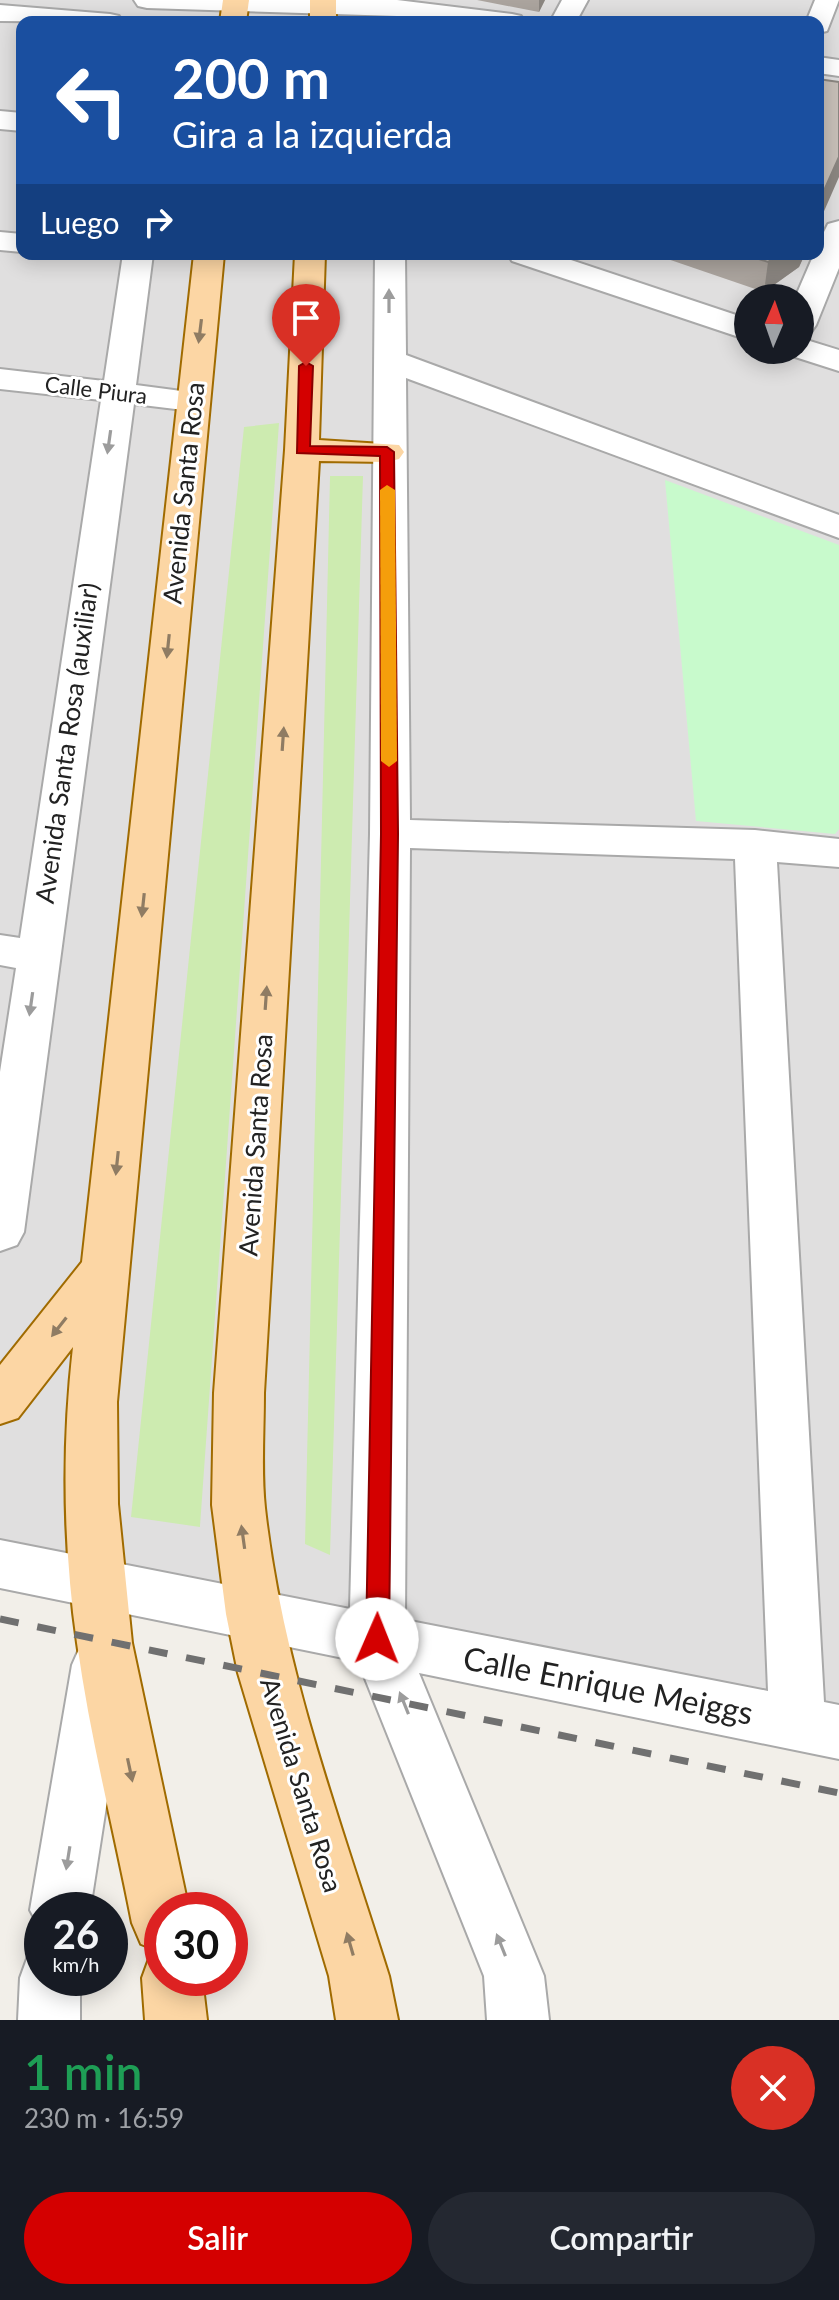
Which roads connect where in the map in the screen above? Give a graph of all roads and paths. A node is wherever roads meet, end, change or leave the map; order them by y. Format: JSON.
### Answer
{"nodes":[{"id":1,"x":147,"y":0,"type":"edge"},
{"id":2,"x":195,"y":8,"type":"edge"},
{"id":3,"x":235,"y":9,"type":"edge"},
{"id":4,"x":323,"y":9,"type":"edge"},
{"id":5,"x":397,"y":10,"type":"edge"},
{"id":6,"x":0,"y":13,"type":"edge"},
{"id":7,"x":37,"y":16,"type":"edge"},
{"id":8,"x":454,"y":16,"type":"edge"},
{"id":9,"x":839,"y":230,"type":"edge"},
{"id":10,"x":137,"y":260,"type":"edge"},
{"id":11,"x":208,"y":260,"type":"edge"},
{"id":12,"x":310,"y":260,"type":"edge"},
{"id":13,"x":390,"y":260,"type":"edge"},
{"id":14,"x":541,"y":260,"type":"edge"},
{"id":15,"x":814,"y":291,"type":"edge"},
{"id":16,"x":734,"y":325,"type":"edge"},
{"id":17,"x":814,"y":353,"type":"edge"},
{"id":18,"x":389,"y":360,"type":"junction"},
{"id":19,"x":839,"y":361,"type":"edge"},
{"id":20,"x":0,"y":379,"type":"edge"},
{"id":21,"x":116,"y":392,"type":"junction"},
{"id":22,"x":192,"y":401,"type":"junction"},
{"id":23,"x":302,"y":450,"type":"junction"},
{"id":24,"x":387,"y":452,"type":"junction"},
{"id":25,"x":839,"y":527,"type":"edge"},
{"id":26,"x":390,"y":834,"type":"junction"},
{"id":27,"x":755,"y":844,"type":"junction"},
{"id":28,"x":839,"y":853,"type":"edge"},
{"id":29,"x":19,"y":953,"type":"edge"},
{"id":30,"x":0,"y":1226,"type":"edge"},
{"id":31,"x":0,"y":1232,"type":"edge"},
{"id":32,"x":107,"y":1266,"type":"junction"},
{"id":33,"x":0,"y":1403,"type":"edge"},
{"id":34,"x":0,"y":1564,"type":"edge"},
{"id":35,"x":98,"y":1583,"type":"junction"},
{"id":36,"x":253,"y":1614,"type":"junction"},
{"id":37,"x":377,"y":1639,"type":"junction"},
{"id":38,"x":104,"y":1643,"type":"junction"},
{"id":39,"x":818,"y":1728,"type":"edge"},
{"id":40,"x":63,"y":1892,"type":"edge"},
{"id":41,"x":156,"y":1892,"type":"edge"},
{"id":42,"x":50,"y":1996,"type":"edge"},
{"id":43,"x":174,"y":1996,"type":"edge"},
{"id":44,"x":49,"y":2020,"type":"edge"},
{"id":45,"x":176,"y":2020,"type":"edge"},
{"id":46,"x":367,"y":2020,"type":"edge"},
{"id":47,"x":518,"y":2020,"type":"edge"}],
"edges":[{"from":1,"to":2,"type":"street"},
{"from":2,"to":3,"type":"street"},
{"from":3,"to":4,"type":"street"},
{"from":4,"to":5,"type":"street"},
{"from":5,"to":8,"type":"street"},
{"from":6,"to":7,"type":"street"},
{"from":9,"to":15,"type":"street"},
{"from":10,"to":21,"type":"street","name":"Avenida Santa Rosa (auxiliar)"},
{"from":11,"to":22,"type":"main road","name":"Avenida Santa Rosa","one_way":true},
{"from":12,"to":23,"type":"main road","name":"Avenida Santa Rosa"},
{"from":18,"to":13,"type":"street","one_way":true},
{"from":14,"to":16,"type":"street"},
{"from":17,"to":19,"type":"street"},
{"from":18,"to":24,"type":"street"},
{"from":18,"to":25,"type":"street"},
{"from":20,"to":21,"type":"street","name":"Calle Piura"},
{"from":21,"to":22,"type":"street","name":"Calle Piura"},
{"from":21,"to":29,"type":"street","name":"Avenida Santa Rosa (auxiliar)","one_way":true},
{"from":22,"to":32,"type":"main road","name":"Avenida Santa Rosa","one_way":true},
{"from":23,"to":24,"type":"main road"},
{"from":36,"to":23,"type":"main road","name":"Avenida Santa Rosa","one_way":true},
{"from":24,"to":26,"type":"street"},
{"from":26,"to":27,"type":"street"},
{"from":26,"to":37,"type":"street"},
{"from":27,"to":28,"type":"street"},
{"from":27,"to":39,"type":"street"},
{"from":29,"to":30,"type":"street","name":"Avenida Santa Rosa (auxiliar)","one_way":true},
{"from":30,"to":31,"type":"street","name":"Avenida Santa Rosa (auxiliar)"},
{"from":32,"to":33,"type":"main road","one_way":true},
{"from":32,"to":35,"type":"main road","name":"Avenida Santa Rosa"},
{"from":34,"to":35,"type":"street","name":"Calle Enrique Meiggs"},
{"from":35,"to":36,"type":"street","name":"Calle Enrique Meiggs"},
{"from":35,"to":38,"type":"main road","name":"Avenida Santa Rosa"},
{"from":36,"to":37,"type":"street","name":"Calle Enrique Meiggs"},
{"from":46,"to":36,"type":"main road","name":"Avenida Santa Rosa","one_way":true},
{"from":37,"to":39,"type":"street","name":"Calle Enrique Meiggs"},
{"from":47,"to":37,"type":"street","one_way":true},
{"from":38,"to":40,"type":"street","one_way":true},
{"from":38,"to":41,"type":"main road","name":"Avenida Santa Rosa","one_way":true},
{"from":42,"to":44,"type":"street"},
{"from":43,"to":45,"type":"main road"}]}
